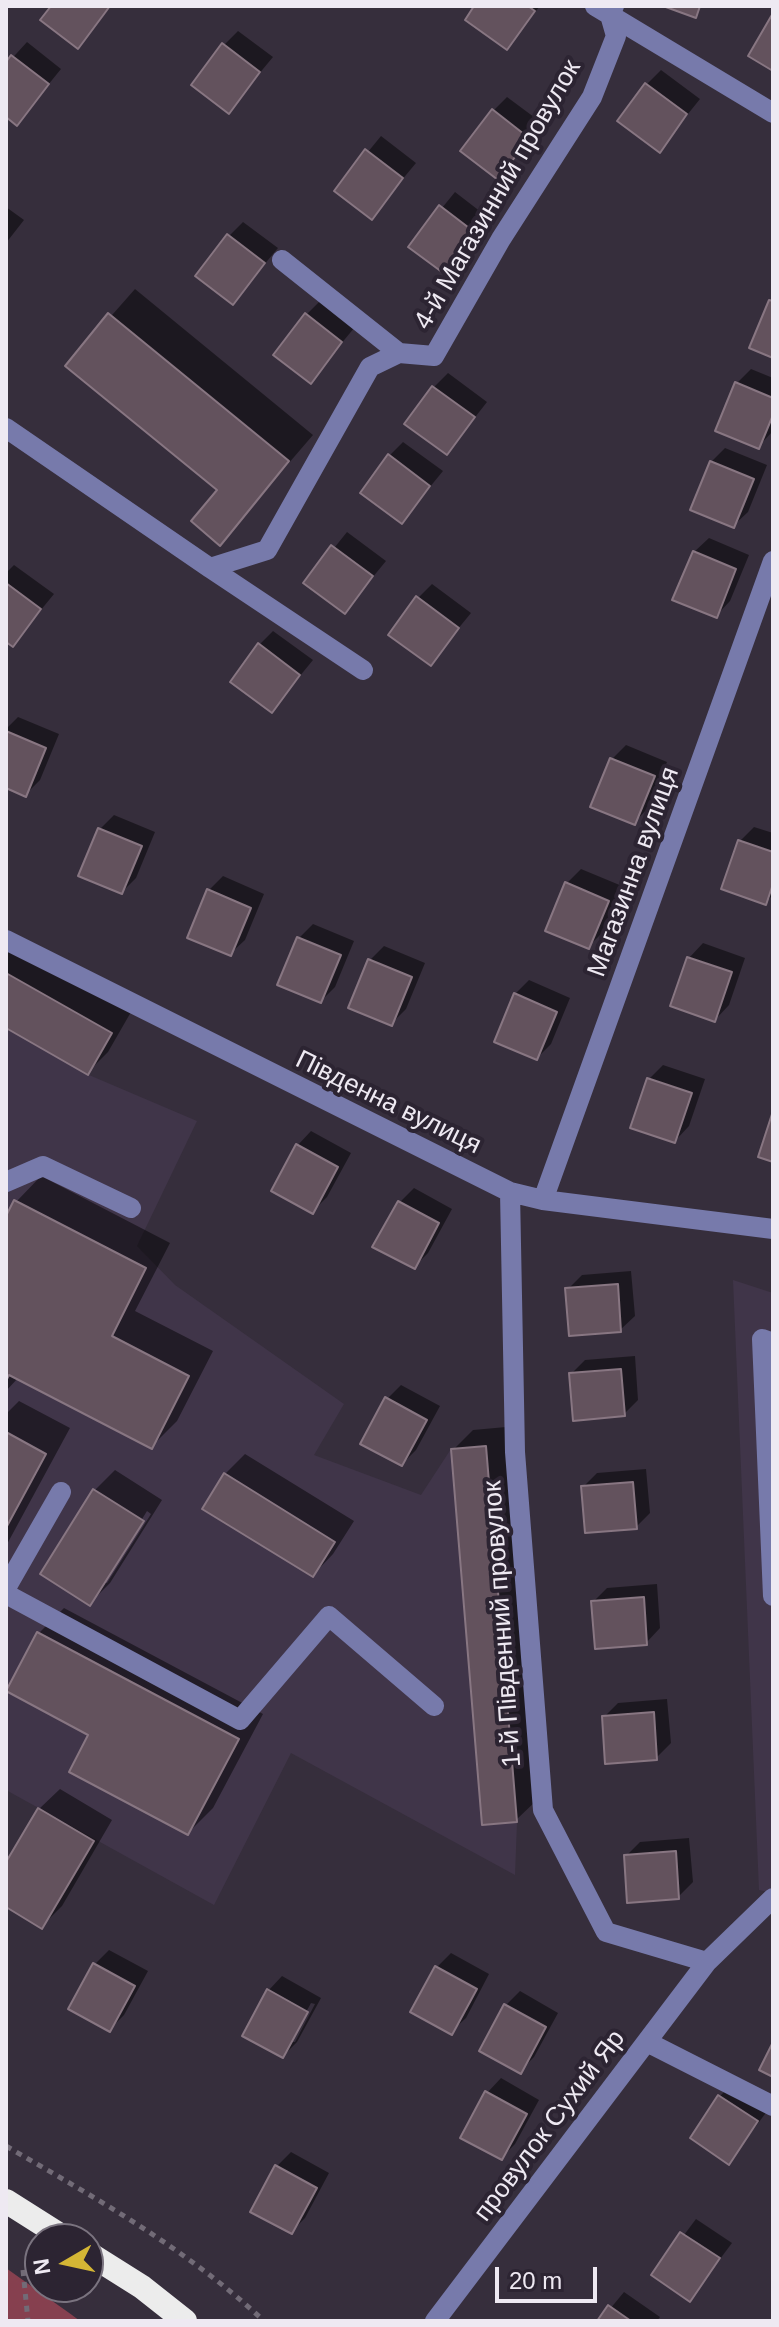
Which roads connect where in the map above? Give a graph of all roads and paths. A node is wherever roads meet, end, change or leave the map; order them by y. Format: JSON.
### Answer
{"nodes":[{"id":1,"x":606,"y":9,"type":"edge"},
{"id":2,"x":773,"y":113,"type":"edge"},
{"id":3,"x":282,"y":260,"type":"dead end"},
{"id":4,"x":399,"y":353,"type":"junction"},
{"id":5,"x":6,"y":428,"type":"edge"},
{"id":6,"x":773,"y":561,"type":"edge"},
{"id":7,"x":210,"y":568,"type":"junction"},
{"id":8,"x":363,"y":670,"type":"dead end"},
{"id":9,"x":6,"y":940,"type":"edge"},
{"id":10,"x":6,"y":1182,"type":"edge"},
{"id":11,"x":510,"y":1192,"type":"junction"},
{"id":12,"x":543,"y":1200,"type":"junction"},
{"id":13,"x":131,"y":1208,"type":"dead end"},
{"id":14,"x":773,"y":1229,"type":"edge"},
{"id":15,"x":773,"y":1343,"type":"edge"},
{"id":16,"x":61,"y":1492,"type":"dead end"},
{"id":17,"x":771,"y":1522,"type":"edge"},
{"id":18,"x":6,"y":1591,"type":"edge"},
{"id":19,"x":773,"y":1596,"type":"edge"},
{"id":20,"x":434,"y":1706,"type":"dead end"},
{"id":21,"x":773,"y":1898,"type":"edge"},
{"id":22,"x":707,"y":1962,"type":"junction"},
{"id":23,"x":647,"y":2042,"type":"junction"},
{"id":24,"x":773,"y":2106,"type":"edge"},
{"id":25,"x":6,"y":2146,"type":"edge"},
{"id":26,"x":6,"y":2201,"type":"edge"},
{"id":27,"x":41,"y":2223,"type":"edge"},
{"id":28,"x":104,"y":2263,"type":"edge"},
{"id":29,"x":23,"y":2270,"type":"dead end"},
{"id":30,"x":28,"y":2321,"type":"edge"},
{"id":31,"x":185,"y":2321,"type":"edge"},
{"id":32,"x":264,"y":2321,"type":"edge"},
{"id":33,"x":435,"y":2321,"type":"edge"}],
"edges":[{"from":1,"to":2,"type":"street"},
{"from":1,"to":4,"type":"street","name":"4-й Магазинний провулок"},
{"from":3,"to":4,"type":"street"},
{"from":4,"to":7,"type":"street","name":"4-й Магазинний провулок"},
{"from":5,"to":7,"type":"street"},
{"from":6,"to":12,"type":"street","name":"Магазинна вулиця"},
{"from":7,"to":8,"type":"street"},
{"from":9,"to":11,"type":"street","name":"Південна вулиця"},
{"from":10,"to":13,"type":"street"},
{"from":11,"to":12,"type":"street","name":"Південна вулиця"},
{"from":11,"to":22,"type":"street","name":"1-й Південний провулок"},
{"from":12,"to":14,"type":"street","name":"Південна вулиця"},
{"from":15,"to":17,"type":"street"},
{"from":16,"to":18,"type":"street"},
{"from":17,"to":19,"type":"street"},
{"from":18,"to":20,"type":"street"},
{"from":21,"to":22,"type":"street","name":"провулок Сухий Яр"},
{"from":22,"to":23,"type":"street","name":"провулок Сухий Яр"},
{"from":23,"to":24,"type":"street"},
{"from":23,"to":33,"type":"street","name":"провулок Сухий Яр"},
{"from":25,"to":32,"type":"path"},
{"from":26,"to":27,"type":"highway"},
{"from":28,"to":31,"type":"highway"},
{"from":29,"to":30,"type":"path"}]}
